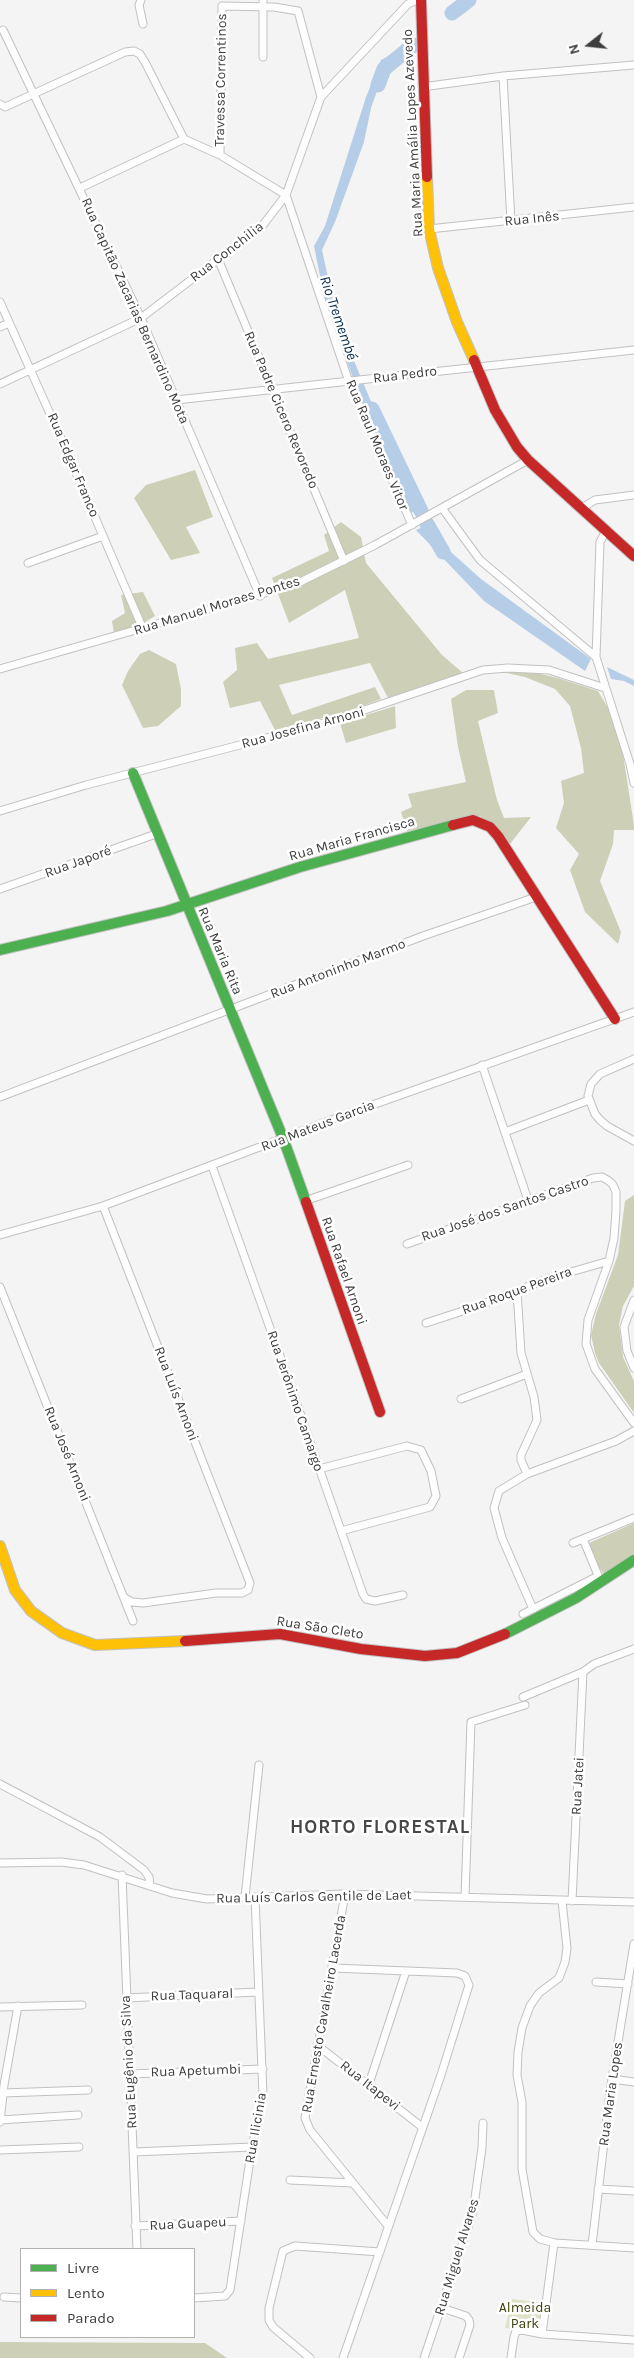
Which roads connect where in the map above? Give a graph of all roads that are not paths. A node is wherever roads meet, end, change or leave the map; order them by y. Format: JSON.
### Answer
{"nodes":[{"id":1,"x":141,"y":0,"type":"edge"},
{"id":2,"x":417,"y":0,"type":"edge"},
{"id":3,"x":421,"y":0,"type":"edge"},
{"id":4,"x":222,"y":3,"type":"edge"},
{"id":5,"x":263,"y":4,"type":"edge"},
{"id":6,"x":143,"y":24,"type":"dead end"},
{"id":7,"x":3,"y":30,"type":"dead end"},
{"id":8,"x":263,"y":57,"type":"dead end"},
{"id":9,"x":634,"y":65,"type":"edge"},
{"id":10,"x":503,"y":76,"type":"junction"},
{"id":11,"x":422,"y":87,"type":"junction"},
{"id":12,"x":33,"y":93,"type":"junction"},
{"id":13,"x":321,"y":97,"type":"junction"},
{"id":14,"x":0,"y":104,"type":"edge"},
{"id":15,"x":184,"y":139,"type":"junction"},
{"id":16,"x":220,"y":155,"type":"junction"},
{"id":17,"x":80,"y":188,"type":"junction"},
{"id":18,"x":286,"y":194,"type":"junction"},
{"id":19,"x":634,"y":207,"type":"edge"},
{"id":20,"x":511,"y":221,"type":"junction"},
{"id":21,"x":429,"y":229,"type":"junction"},
{"id":22,"x":218,"y":259,"type":"junction"},
{"id":23,"x":0,"y":302,"type":"edge"},
{"id":24,"x":141,"y":318,"type":"junction"},
{"id":25,"x":10,"y":323,"type":"junction"},
{"id":26,"x":0,"y":327,"type":"edge"},
{"id":27,"x":634,"y":350,"type":"edge"},
{"id":28,"x":475,"y":367,"type":"junction"},
{"id":29,"x":30,"y":370,"type":"junction"},
{"id":30,"x":351,"y":381,"type":"junction"},
{"id":31,"x":0,"y":384,"type":"edge"},
{"id":32,"x":271,"y":389,"type":"junction"},
{"id":33,"x":176,"y":400,"type":"junction"},
{"id":34,"x":528,"y":460,"type":"junction"},
{"id":35,"x":634,"y":495,"type":"edge"},
{"id":36,"x":442,"y":508,"type":"junction"},
{"id":37,"x":582,"y":508,"type":"junction"},
{"id":38,"x":412,"y":525,"type":"junction"},
{"id":39,"x":606,"y":531,"type":"junction"},
{"id":40,"x":103,"y":536,"type":"junction"},
{"id":41,"x":634,"y":556,"type":"edge"},
{"id":42,"x":344,"y":560,"type":"junction"},
{"id":43,"x":28,"y":563,"type":"dead end"},
{"id":44,"x":260,"y":596,"type":"junction"},
{"id":45,"x":143,"y":629,"type":"junction"},
{"id":46,"x":596,"y":657,"type":"junction"},
{"id":47,"x":0,"y":668,"type":"edge"},
{"id":48,"x":605,"y":688,"type":"junction"},
{"id":49,"x":632,"y":764,"type":"edge"},
{"id":50,"x":134,"y":773,"type":"junction"},
{"id":51,"x":634,"y":783,"type":"edge"},
{"id":52,"x":0,"y":811,"type":"edge"},
{"id":53,"x":156,"y":834,"type":"junction"},
{"id":54,"x":0,"y":889,"type":"edge"},
{"id":55,"x":536,"y":897,"type":"junction"},
{"id":56,"x":186,"y":906,"type":"junction"},
{"id":57,"x":0,"y":950,"type":"edge"},
{"id":58,"x":230,"y":1010,"type":"junction"},
{"id":59,"x":634,"y":1012,"type":"edge"},
{"id":60,"x":615,"y":1019,"type":"junction"},
{"id":61,"x":634,"y":1059,"type":"edge"},
{"id":62,"x":482,"y":1065,"type":"junction"},
{"id":63,"x":0,"y":1097,"type":"edge"},
{"id":64,"x":588,"y":1100,"type":"junction"},
{"id":65,"x":505,"y":1132,"type":"junction"},
{"id":66,"x":283,"y":1138,"type":"junction"},
{"id":67,"x":634,"y":1141,"type":"edge"},
{"id":68,"x":408,"y":1165,"type":"dead end"},
{"id":69,"x":212,"y":1166,"type":"junction"},
{"id":70,"x":528,"y":1200,"type":"junction"},
{"id":71,"x":305,"y":1201,"type":"junction"},
{"id":72,"x":103,"y":1206,"type":"junction"},
{"id":73,"x":0,"y":1235,"type":"edge"},
{"id":74,"x":407,"y":1244,"type":"dead end"},
{"id":75,"x":609,"y":1261,"type":"junction"},
{"id":76,"x":0,"y":1287,"type":"edge"},
{"id":77,"x":517,"y":1291,"type":"junction"},
{"id":78,"x":634,"y":1300,"type":"edge"},
{"id":79,"x":426,"y":1323,"type":"dead end"},
{"id":80,"x":634,"y":1368,"type":"edge"},
{"id":81,"x":527,"y":1374,"type":"junction"},
{"id":82,"x":461,"y":1399,"type":"dead end"},
{"id":83,"x":380,"y":1412,"type":"dead end"},
{"id":84,"x":634,"y":1423,"type":"edge"},
{"id":85,"x":634,"y":1431,"type":"edge"},
{"id":86,"x":319,"y":1469,"type":"junction"},
{"id":87,"x":527,"y":1474,"type":"junction"},
{"id":88,"x":634,"y":1518,"type":"edge"},
{"id":89,"x":340,"y":1531,"type":"junction"},
{"id":90,"x":583,"y":1539,"type":"junction"},
{"id":91,"x":573,"y":1543,"type":"dead end"},
{"id":92,"x":0,"y":1546,"type":"edge"},
{"id":93,"x":634,"y":1560,"type":"edge"},
{"id":94,"x":600,"y":1579,"type":"junction"},
{"id":95,"x":403,"y":1595,"type":"dead end"},
{"id":96,"x":125,"y":1598,"type":"junction"},
{"id":97,"x":534,"y":1609,"type":"junction"},
{"id":98,"x":523,"y":1614,"type":"dead end"},
{"id":99,"x":133,"y":1620,"type":"dead end"},
{"id":100,"x":634,"y":1649,"type":"edge"},
{"id":101,"x":583,"y":1672,"type":"junction"},
{"id":102,"x":259,"y":1766,"type":"dead end"},
{"id":103,"x":0,"y":1784,"type":"edge"},
{"id":104,"x":0,"y":1863,"type":"edge"},
{"id":105,"x":122,"y":1875,"type":"junction"},
{"id":106,"x":150,"y":1886,"type":"junction"},
{"id":107,"x":345,"y":1894,"type":"junction"},
{"id":108,"x":245,"y":1897,"type":"junction"},
{"id":109,"x":255,"y":1897,"type":"junction"},
{"id":110,"x":465,"y":1897,"type":"junction"},
{"id":111,"x":562,"y":1901,"type":"junction"},
{"id":112,"x":572,"y":1901,"type":"junction"},
{"id":113,"x":634,"y":1902,"type":"edge"},
{"id":114,"x":634,"y":1944,"type":"edge"},
{"id":115,"x":333,"y":1968,"type":"junction"},
{"id":116,"x":406,"y":1971,"type":"junction"},
{"id":117,"x":596,"y":1982,"type":"dead end"},
{"id":118,"x":628,"y":1984,"type":"junction"},
{"id":119,"x":258,"y":1992,"type":"junction"},
{"id":120,"x":126,"y":1998,"type":"junction"},
{"id":121,"x":82,"y":2004,"type":"dead end"},
{"id":122,"x":18,"y":2006,"type":"junction"},
{"id":123,"x":0,"y":2007,"type":"edge"},
{"id":124,"x":317,"y":2045,"type":"junction"},
{"id":125,"x":263,"y":2069,"type":"junction"},
{"id":126,"x":129,"y":2074,"type":"junction"},
{"id":127,"x":612,"y":2079,"type":"junction"},
{"id":128,"x":634,"y":2082,"type":"edge"},
{"id":129,"x":369,"y":2084,"type":"junction"},
{"id":130,"x":88,"y":2090,"type":"dead end"},
{"id":131,"x":3,"y":2093,"type":"junction"},
{"id":132,"x":78,"y":2115,"type":"dead end"},
{"id":133,"x":0,"y":2121,"type":"edge"},
{"id":134,"x":483,"y":2123,"type":"dead end"},
{"id":135,"x":422,"y":2127,"type":"junction"},
{"id":136,"x":79,"y":2147,"type":"dead end"},
{"id":137,"x":252,"y":2147,"type":"junction"},
{"id":138,"x":0,"y":2150,"type":"edge"},
{"id":139,"x":134,"y":2152,"type":"junction"},
{"id":140,"x":290,"y":2180,"type":"dead end"},
{"id":141,"x":352,"y":2183,"type":"junction"},
{"id":142,"x":598,"y":2189,"type":"junction"},
{"id":143,"x":634,"y":2191,"type":"edge"},
{"id":144,"x":241,"y":2221,"type":"junction"},
{"id":145,"x":136,"y":2226,"type":"junction"},
{"id":146,"x":388,"y":2226,"type":"junction"},
{"id":147,"x":554,"y":2243,"type":"junction"},
{"id":148,"x":592,"y":2245,"type":"junction"},
{"id":149,"x":137,"y":2248,"type":"edge"},
{"id":150,"x":634,"y":2248,"type":"edge"},
{"id":151,"x":380,"y":2252,"type":"junction"},
{"id":152,"x":4,"y":2297,"type":"dead end"},
{"id":153,"x":20,"y":2298,"type":"edge"},
{"id":154,"x":195,"y":2298,"type":"edge"},
{"id":155,"x":442,"y":2308,"type":"junction"},
{"id":156,"x":542,"y":2334,"type":"junction"},
{"id":157,"x":634,"y":2340,"type":"edge"},
{"id":158,"x":310,"y":2358,"type":"edge"},
{"id":159,"x":343,"y":2358,"type":"edge"},
{"id":160,"x":424,"y":2358,"type":"edge"},
{"id":161,"x":460,"y":2358,"type":"edge"},
{"id":162,"x":511,"y":2358,"type":"edge"}],
"edges":[{"from":1,"to":6,"type":"street"},
{"from":2,"to":13,"type":"street","name":"Rua Conchilia"},
{"from":3,"to":11,"type":"street","name":"Rua Maria Amália Lopes Azevedo"},
{"from":4,"to":5,"type":"street","name":"Travessa Correntinos"},
{"from":4,"to":16,"type":"street","name":"Travessa Correntinos"},
{"from":5,"to":8,"type":"street"},
{"from":5,"to":13,"type":"street","name":"Travessa Correntinos"},
{"from":7,"to":12,"type":"street","name":"Rua Capitão Zacarias Bernardino Mota"},
{"from":9,"to":10,"type":"street"},
{"from":10,"to":11,"type":"street"},
{"from":10,"to":20,"type":"street"},
{"from":11,"to":21,"type":"street","name":"Rua Maria Amália Lopes Azevedo"},
{"from":12,"to":14,"type":"street"},
{"from":12,"to":15,"type":"street"},
{"from":12,"to":17,"type":"street","name":"Rua Capitão Zacarias Bernardino Mota"},
{"from":13,"to":18,"type":"street","name":"Rua Conchilia"},
{"from":15,"to":16,"type":"street"},
{"from":15,"to":17,"type":"street"},
{"from":16,"to":18,"type":"street"},
{"from":17,"to":24,"type":"street","name":"Rua Capitão Zacarias Bernardino Mota"},
{"from":18,"to":22,"type":"street","name":"Rua Conchilia"},
{"from":18,"to":30,"type":"street","name":"Rua Raul Moraes Vitor"},
{"from":19,"to":20,"type":"street","name":"Rua Inês"},
{"from":20,"to":21,"type":"street","name":"Rua Inês"},
{"from":21,"to":28,"type":"street","name":"Rua Maria Amália Lopes Azevedo"},
{"from":22,"to":24,"type":"street","name":"Rua Conchilia"},
{"from":22,"to":32,"type":"street","name":"Rua Padre Cicero Revoredo"},
{"from":23,"to":25,"type":"street","name":"Rua Edgar Franco"},
{"from":24,"to":29,"type":"street","name":"Rua Conchilia"},
{"from":24,"to":33,"type":"street","name":"Rua Capitão Zacarias Bernardino Mota"},
{"from":25,"to":26,"type":"street"},
{"from":25,"to":29,"type":"street","name":"Rua Edgar Franco"},
{"from":27,"to":28,"type":"street","name":"Rua Pedro"},
{"from":28,"to":30,"type":"street","name":"Rua Pedro"},
{"from":28,"to":34,"type":"street","name":"Rua Maria Amália Lopes Azevedo"},
{"from":29,"to":31,"type":"street","name":"Rua Conchilia"},
{"from":29,"to":40,"type":"street","name":"Rua Edgar Franco"},
{"from":30,"to":32,"type":"street","name":"Rua Pedro"},
{"from":30,"to":38,"type":"street","name":"Rua Raul Moraes Vitor"},
{"from":32,"to":33,"type":"street","name":"Rua Pedro"},
{"from":32,"to":42,"type":"street","name":"Rua Padre Cicero Revoredo"},
{"from":33,"to":44,"type":"street","name":"Rua Capitão Zacarias Bernardino Mota"},
{"from":34,"to":36,"type":"street","name":"Rua Manuel Moraes Pontes"},
{"from":34,"to":37,"type":"street","name":"Rua Maria Amália Lopes Azevedo"},
{"from":35,"to":37,"type":"street"},
{"from":36,"to":38,"type":"street","name":"Rua Manuel Moraes Pontes"},
{"from":36,"to":46,"type":"street"},
{"from":37,"to":39,"type":"street","name":"Rua Maria Amália Lopes Azevedo"},
{"from":38,"to":42,"type":"street","name":"Rua Manuel Moraes Pontes"},
{"from":39,"to":41,"type":"street","name":"Rua Maria Amália Lopes Azevedo"},
{"from":39,"to":46,"type":"street"},
{"from":40,"to":43,"type":"street"},
{"from":40,"to":45,"type":"street","name":"Rua Edgar Franco"},
{"from":42,"to":44,"type":"street","name":"Rua Manuel Moraes Pontes"},
{"from":44,"to":45,"type":"street","name":"Rua Manuel Moraes Pontes"},
{"from":45,"to":47,"type":"street","name":"Rua Manuel Moraes Pontes"},
{"from":46,"to":48,"type":"street"},
{"from":48,"to":49,"type":"street"},
{"from":48,"to":50,"type":"street","name":"Rua Josefina Arnoni"},
{"from":49,"to":51,"type":"street"},
{"from":50,"to":52,"type":"street","name":"Rua Josefina Arnoni"},
{"from":50,"to":53,"type":"street","name":"Rua Maria Rita"},
{"from":53,"to":54,"type":"street","name":"Rua Japoré"},
{"from":53,"to":56,"type":"street","name":"Rua Maria Rita"},
{"from":55,"to":56,"type":"street","name":"Rua Maria Francisca"},
{"from":55,"to":58,"type":"street","name":"Rua Antoninho Marmo"},
{"from":55,"to":60,"type":"street","name":"Rua Maria Francisca"},
{"from":56,"to":57,"type":"street","name":"Rua Maria Francisca"},
{"from":56,"to":58,"type":"street","name":"Rua Maria Rita"},
{"from":58,"to":63,"type":"street","name":"Rua Antoninho Marmo"},
{"from":58,"to":66,"type":"street","name":"Rua Maria Rita"},
{"from":59,"to":60,"type":"street","name":"Rua Mateus Garcia"},
{"from":60,"to":62,"type":"street","name":"Rua Mateus Garcia"},
{"from":61,"to":64,"type":"street"},
{"from":62,"to":65,"type":"street"},
{"from":62,"to":66,"type":"street","name":"Rua Mateus Garcia"},
{"from":64,"to":65,"type":"street"},
{"from":64,"to":67,"type":"street"},
{"from":65,"to":70,"type":"street"},
{"from":66,"to":69,"type":"street","name":"Rua Mateus Garcia"},
{"from":66,"to":71,"type":"street","name":"Rua Rafael Arnoni"},
{"from":68,"to":71,"type":"street"},
{"from":69,"to":72,"type":"street","name":"Rua Mateus Garcia"},
{"from":69,"to":86,"type":"street","name":"Rua Jerônimo Camargo"},
{"from":70,"to":74,"type":"street","name":"Rua José dos Santos Castro"},
{"from":70,"to":75,"type":"street","name":"Rua José dos Santos Castro"},
{"from":71,"to":83,"type":"street","name":"Rua Rafael Arnoni"},
{"from":72,"to":73,"type":"street","name":"Rua Mateus Garcia"},
{"from":72,"to":96,"type":"street","name":"Rua Luís Arnoni"},
{"from":75,"to":77,"type":"street","name":"Rua Roque Pereira"},
{"from":75,"to":84,"type":"street","name":"Rua José dos Santos Castro"},
{"from":76,"to":96,"type":"street","name":"Rua José Arnoni"},
{"from":77,"to":79,"type":"street","name":"Rua Roque Pereira"},
{"from":77,"to":81,"type":"street"},
{"from":78,"to":80,"type":"street"},
{"from":81,"to":82,"type":"street"},
{"from":81,"to":87,"type":"street"},
{"from":85,"to":87,"type":"street"},
{"from":86,"to":89,"type":"street","name":"Rua Jerônimo Camargo"},
{"from":86,"to":89,"type":"street"},
{"from":87,"to":97,"type":"street"},
{"from":88,"to":90,"type":"street"},
{"from":89,"to":95,"type":"street","name":"Rua Jerônimo Camargo"},
{"from":90,"to":91,"type":"street"},
{"from":90,"to":94,"type":"street"},
{"from":92,"to":94,"type":"street","name":"Rua São Cleto"},
{"from":93,"to":94,"type":"street","name":"Rua São Cleto"},
{"from":94,"to":97,"type":"street","name":"Rua São Cleto"},
{"from":96,"to":99,"type":"street","name":"Rua José Arnoni"},
{"from":97,"to":98,"type":"street","name":"Rua São Cleto"},
{"from":100,"to":101,"type":"street"},
{"from":101,"to":110,"type":"street"},
{"from":101,"to":112,"type":"street","name":"Rua Jatei"},
{"from":102,"to":108,"type":"street"},
{"from":103,"to":106,"type":"street"},
{"from":104,"to":105,"type":"street","name":"Rua Luís Carlos Gentile de Laet"},
{"from":105,"to":106,"type":"street","name":"Rua Luís Carlos Gentile de Laet"},
{"from":105,"to":120,"type":"street","name":"Rua Eugênio da Silva"},
{"from":106,"to":108,"type":"street","name":"Rua Luís Carlos Gentile de Laet"},
{"from":107,"to":109,"type":"street","name":"Rua Luís Carlos Gentile de Laet"},
{"from":107,"to":110,"type":"street","name":"Rua Luís Carlos Gentile de Laet"},
{"from":107,"to":115,"type":"street","name":"Rua Ernesto Cavalheiro Lacerda"},
{"from":108,"to":109,"type":"street","name":"Rua Luís Carlos Gentile de Laet"},
{"from":109,"to":119,"type":"street","name":"Rua Ilicinia"},
{"from":110,"to":111,"type":"street","name":"Rua Luís Carlos Gentile de Laet"},
{"from":111,"to":112,"type":"street","name":"Rua Luís Carlos Gentile de Laet"},
{"from":111,"to":147,"type":"street"},
{"from":112,"to":113,"type":"street","name":"Rua Luís Carlos Gentile de Laet"},
{"from":114,"to":118,"type":"street","name":"Rua Maria Lopes"},
{"from":115,"to":116,"type":"street"},
{"from":115,"to":124,"type":"street","name":"Rua Ernesto Cavalheiro Lacerda"},
{"from":116,"to":129,"type":"street"},
{"from":116,"to":135,"type":"street"},
{"from":117,"to":118,"type":"street"},
{"from":118,"to":127,"type":"street","name":"Rua Maria Lopes"},
{"from":119,"to":120,"type":"street","name":"Rua Taquaral"},
{"from":119,"to":125,"type":"street","name":"Rua Ilicinia"},
{"from":120,"to":126,"type":"street","name":"Rua Eugênio da Silva"},
{"from":121,"to":122,"type":"street"},
{"from":122,"to":123,"type":"street"},
{"from":122,"to":131,"type":"street"},
{"from":124,"to":129,"type":"street","name":"Rua Itapevi"},
{"from":124,"to":141,"type":"street","name":"Rua Ernesto Cavalheiro Lacerda"},
{"from":125,"to":126,"type":"street","name":"Rua Apetumbi"},
{"from":125,"to":137,"type":"street","name":"Rua Ilicinia"},
{"from":126,"to":139,"type":"street","name":"Rua Eugênio da Silva"},
{"from":127,"to":128,"type":"street"},
{"from":127,"to":142,"type":"street","name":"Rua Maria Lopes"},
{"from":129,"to":135,"type":"street","name":"Rua Itapevi"},
{"from":130,"to":131,"type":"street"},
{"from":131,"to":133,"type":"street"},
{"from":132,"to":133,"type":"street"},
{"from":134,"to":155,"type":"street","name":"Rua Miguel Alvares"},
{"from":135,"to":146,"type":"street"},
{"from":136,"to":138,"type":"street"},
{"from":137,"to":139,"type":"street"},
{"from":137,"to":144,"type":"street","name":"Rua Ilicinia"},
{"from":139,"to":145,"type":"street","name":"Rua Eugênio da Silva"},
{"from":140,"to":141,"type":"street"},
{"from":141,"to":146,"type":"street","name":"Rua Ernesto Cavalheiro Lacerda"},
{"from":142,"to":143,"type":"street"},
{"from":142,"to":148,"type":"street","name":"Rua Maria Lopes"},
{"from":144,"to":145,"type":"street","name":"Rua Guapeu"},
{"from":144,"to":154,"type":"street","name":"Rua Ilicinia"},
{"from":145,"to":149,"type":"street","name":"Rua Eugênio da Silva"},
{"from":146,"to":151,"type":"street"},
{"from":147,"to":148,"type":"street"},
{"from":147,"to":156,"type":"street"},
{"from":148,"to":150,"type":"street"},
{"from":151,"to":158,"type":"street"},
{"from":151,"to":159,"type":"street"},
{"from":152,"to":153,"type":"street"},
{"from":155,"to":160,"type":"street","name":"Rua Miguel Alvares"},
{"from":155,"to":161,"type":"street"},
{"from":156,"to":157,"type":"street"},
{"from":156,"to":162,"type":"street"}]}
